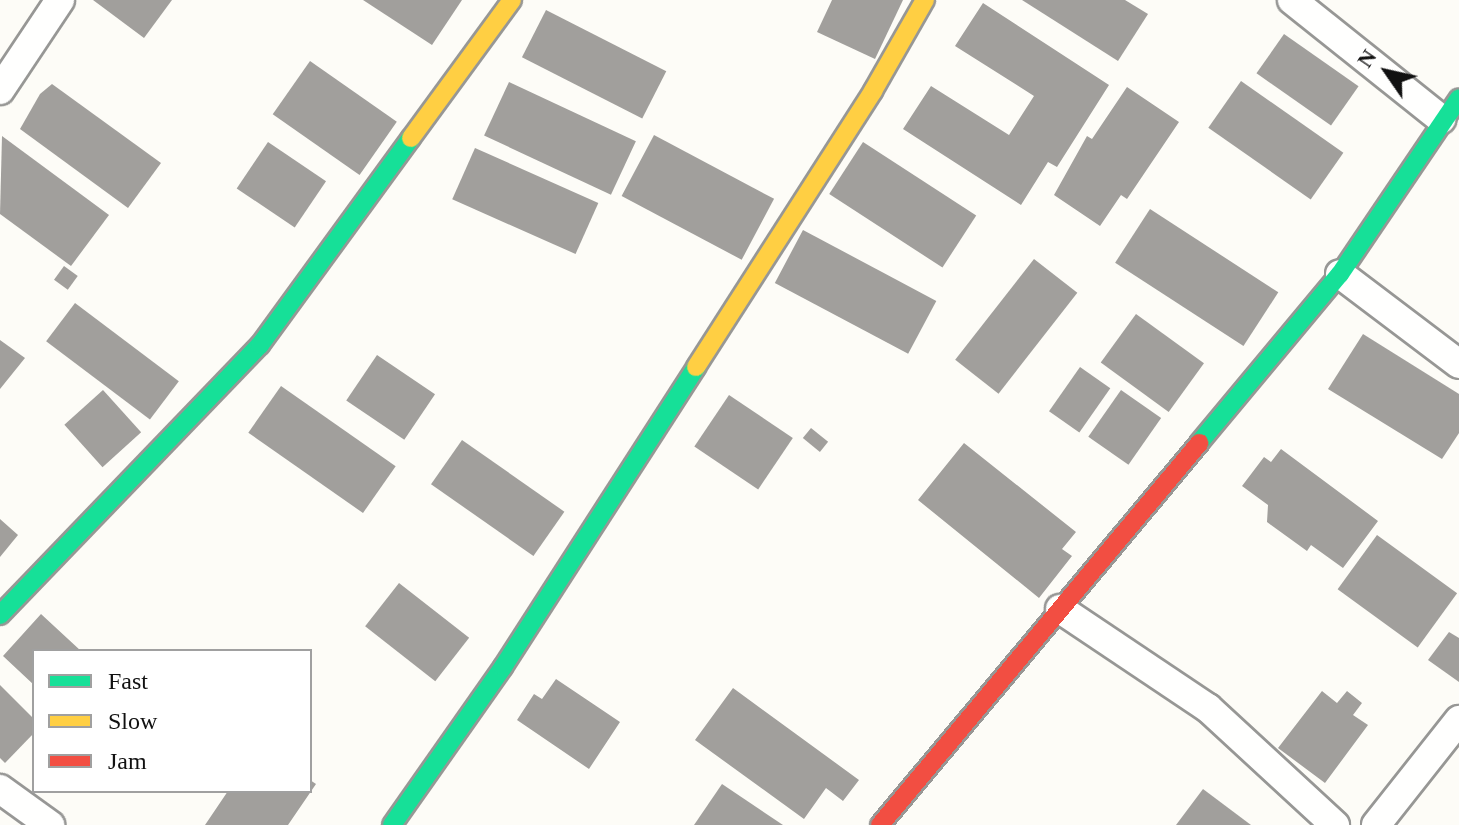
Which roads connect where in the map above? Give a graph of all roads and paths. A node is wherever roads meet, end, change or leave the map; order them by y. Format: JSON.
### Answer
{"nodes":[{"id":1,"x":60,"y":0,"type":"edge"},
{"id":2,"x":512,"y":0,"type":"edge"},
{"id":3,"x":925,"y":0,"type":"edge"},
{"id":4,"x":1292,"y":0,"type":"edge"},
{"id":5,"x":0,"y":90,"type":"edge"},
{"id":6,"x":1450,"y":108,"type":"edge"},
{"id":7,"x":1340,"y":274,"type":"junction"},
{"id":8,"x":1459,"y":364,"type":"edge"},
{"id":9,"x":1060,"y":609,"type":"junction"},
{"id":10,"x":0,"y":615,"type":"edge"},
{"id":11,"x":1459,"y":720,"type":"edge"},
{"id":12,"x":0,"y":789,"type":"edge"},
{"id":13,"x":50,"y":825,"type":"edge"},
{"id":14,"x":392,"y":825,"type":"edge"},
{"id":15,"x":880,"y":825,"type":"edge"},
{"id":16,"x":1335,"y":825,"type":"edge"},
{"id":17,"x":1376,"y":825,"type":"edge"}],
"edges":[{"from":1,"to":5,"type":"street"},
{"from":2,"to":10,"type":"street"},
{"from":3,"to":14,"type":"street"},
{"from":4,"to":6,"type":"street"},
{"from":6,"to":7,"type":"street"},
{"from":7,"to":8,"type":"street"},
{"from":7,"to":9,"type":"street"},
{"from":9,"to":15,"type":"street"},
{"from":9,"to":16,"type":"street"},
{"from":11,"to":17,"type":"street"},
{"from":12,"to":13,"type":"street"}]}
